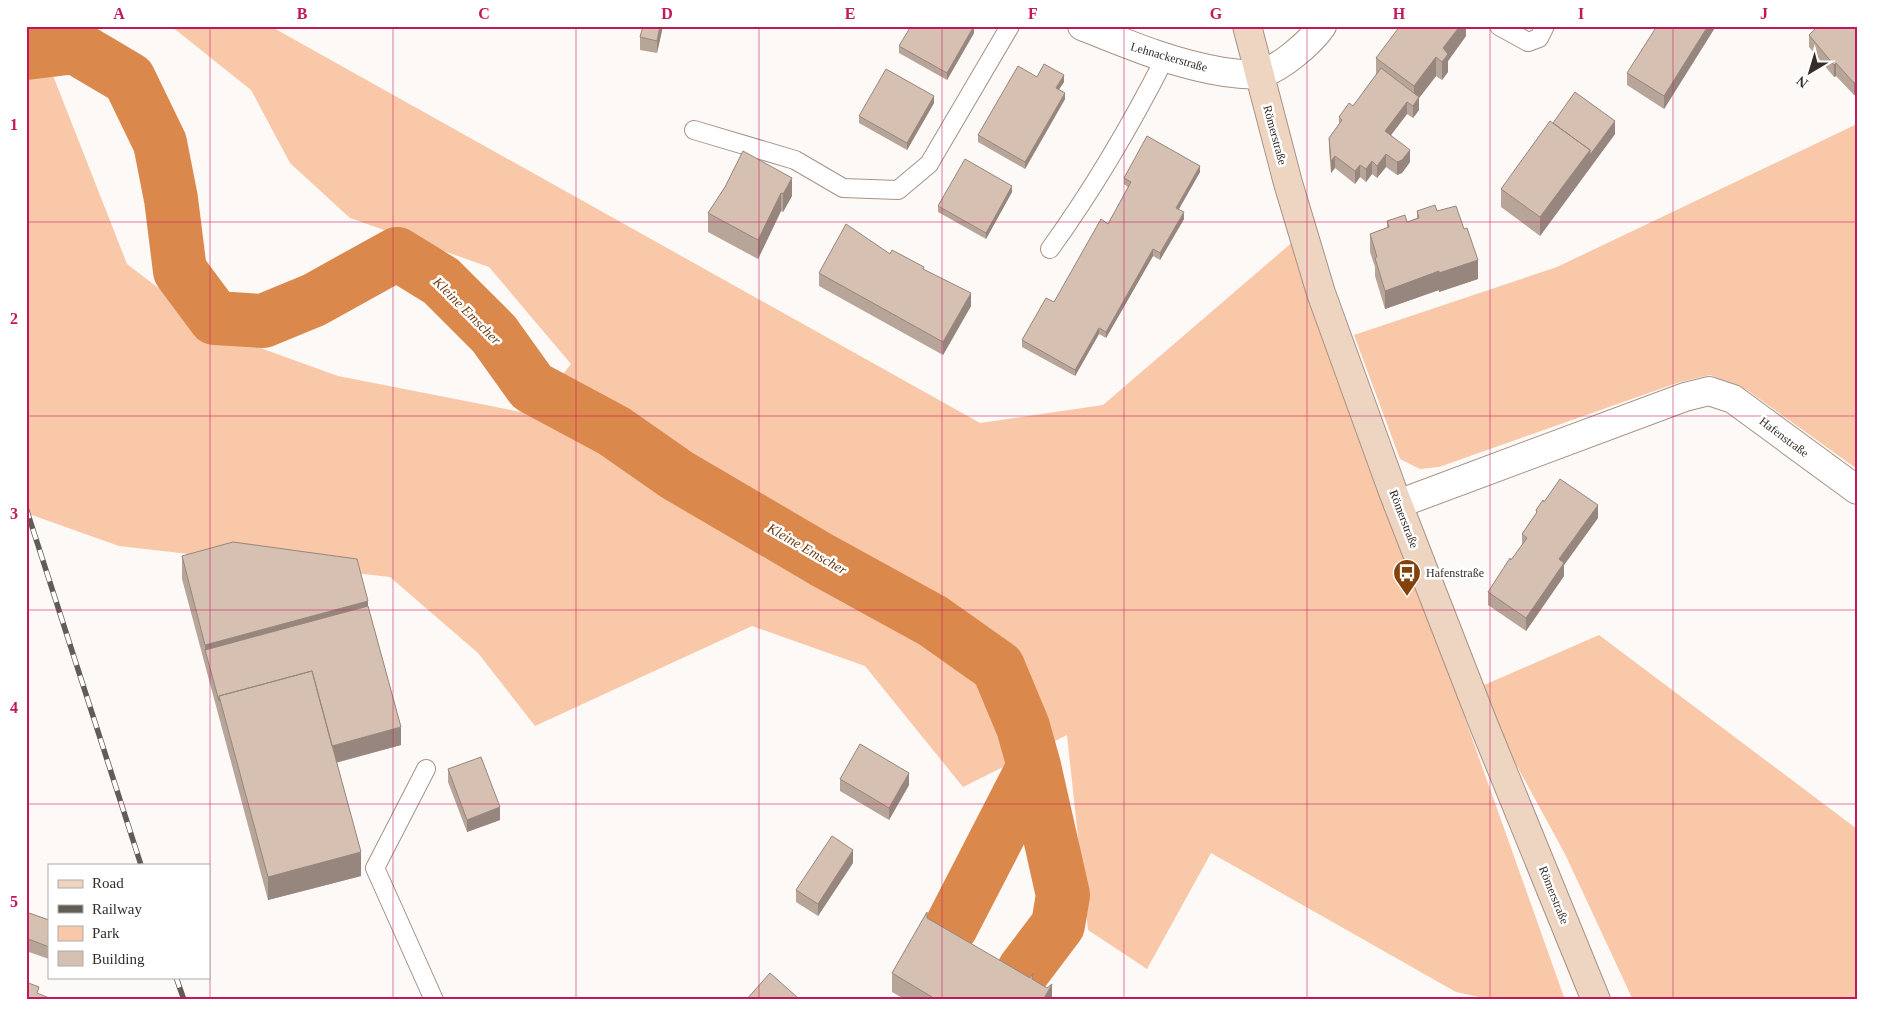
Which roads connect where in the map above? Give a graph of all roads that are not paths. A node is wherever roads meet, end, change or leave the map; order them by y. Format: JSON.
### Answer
{"nodes":[{"id":1,"x":1010,"y":26,"type":"edge"},
{"id":2,"x":1082,"y":26,"type":"edge"},
{"id":3,"x":1247,"y":26,"type":"edge"},
{"id":4,"x":1322,"y":26,"type":"edge"},
{"id":5,"x":1499,"y":26,"type":"edge"},
{"id":6,"x":1545,"y":26,"type":"edge"},
{"id":7,"x":1165,"y":58,"type":"junction"},
{"id":8,"x":1259,"y":74,"type":"junction"},
{"id":9,"x":694,"y":130,"type":"dead end"},
{"id":10,"x":1050,"y":249,"type":"dead end"},
{"id":11,"x":1857,"y":490,"type":"edge"},
{"id":12,"x":1398,"y":504,"type":"junction"},
{"id":13,"x":426,"y":769,"type":"dead end"},
{"id":14,"x":434,"y":1000,"type":"edge"},
{"id":15,"x":1596,"y":1000,"type":"edge"}],
"edges":[{"from":1,"to":9,"type":"lane"},
{"from":2,"to":7,"type":"street","name":"Lehnackerstraße"},
{"from":3,"to":8,"type":"street","name":"Römerstraße"},
{"from":4,"to":8,"type":"street"},
{"from":5,"to":6,"type":"lane"},
{"from":7,"to":8,"type":"street","name":"Lehnackerstraße"},
{"from":7,"to":10,"type":"lane"},
{"from":8,"to":12,"type":"street","name":"Römerstraße"},
{"from":11,"to":12,"type":"street","name":"Hafenstraße"},
{"from":12,"to":15,"type":"street","name":"Römerstraße"},
{"from":13,"to":14,"type":"lane"}]}
